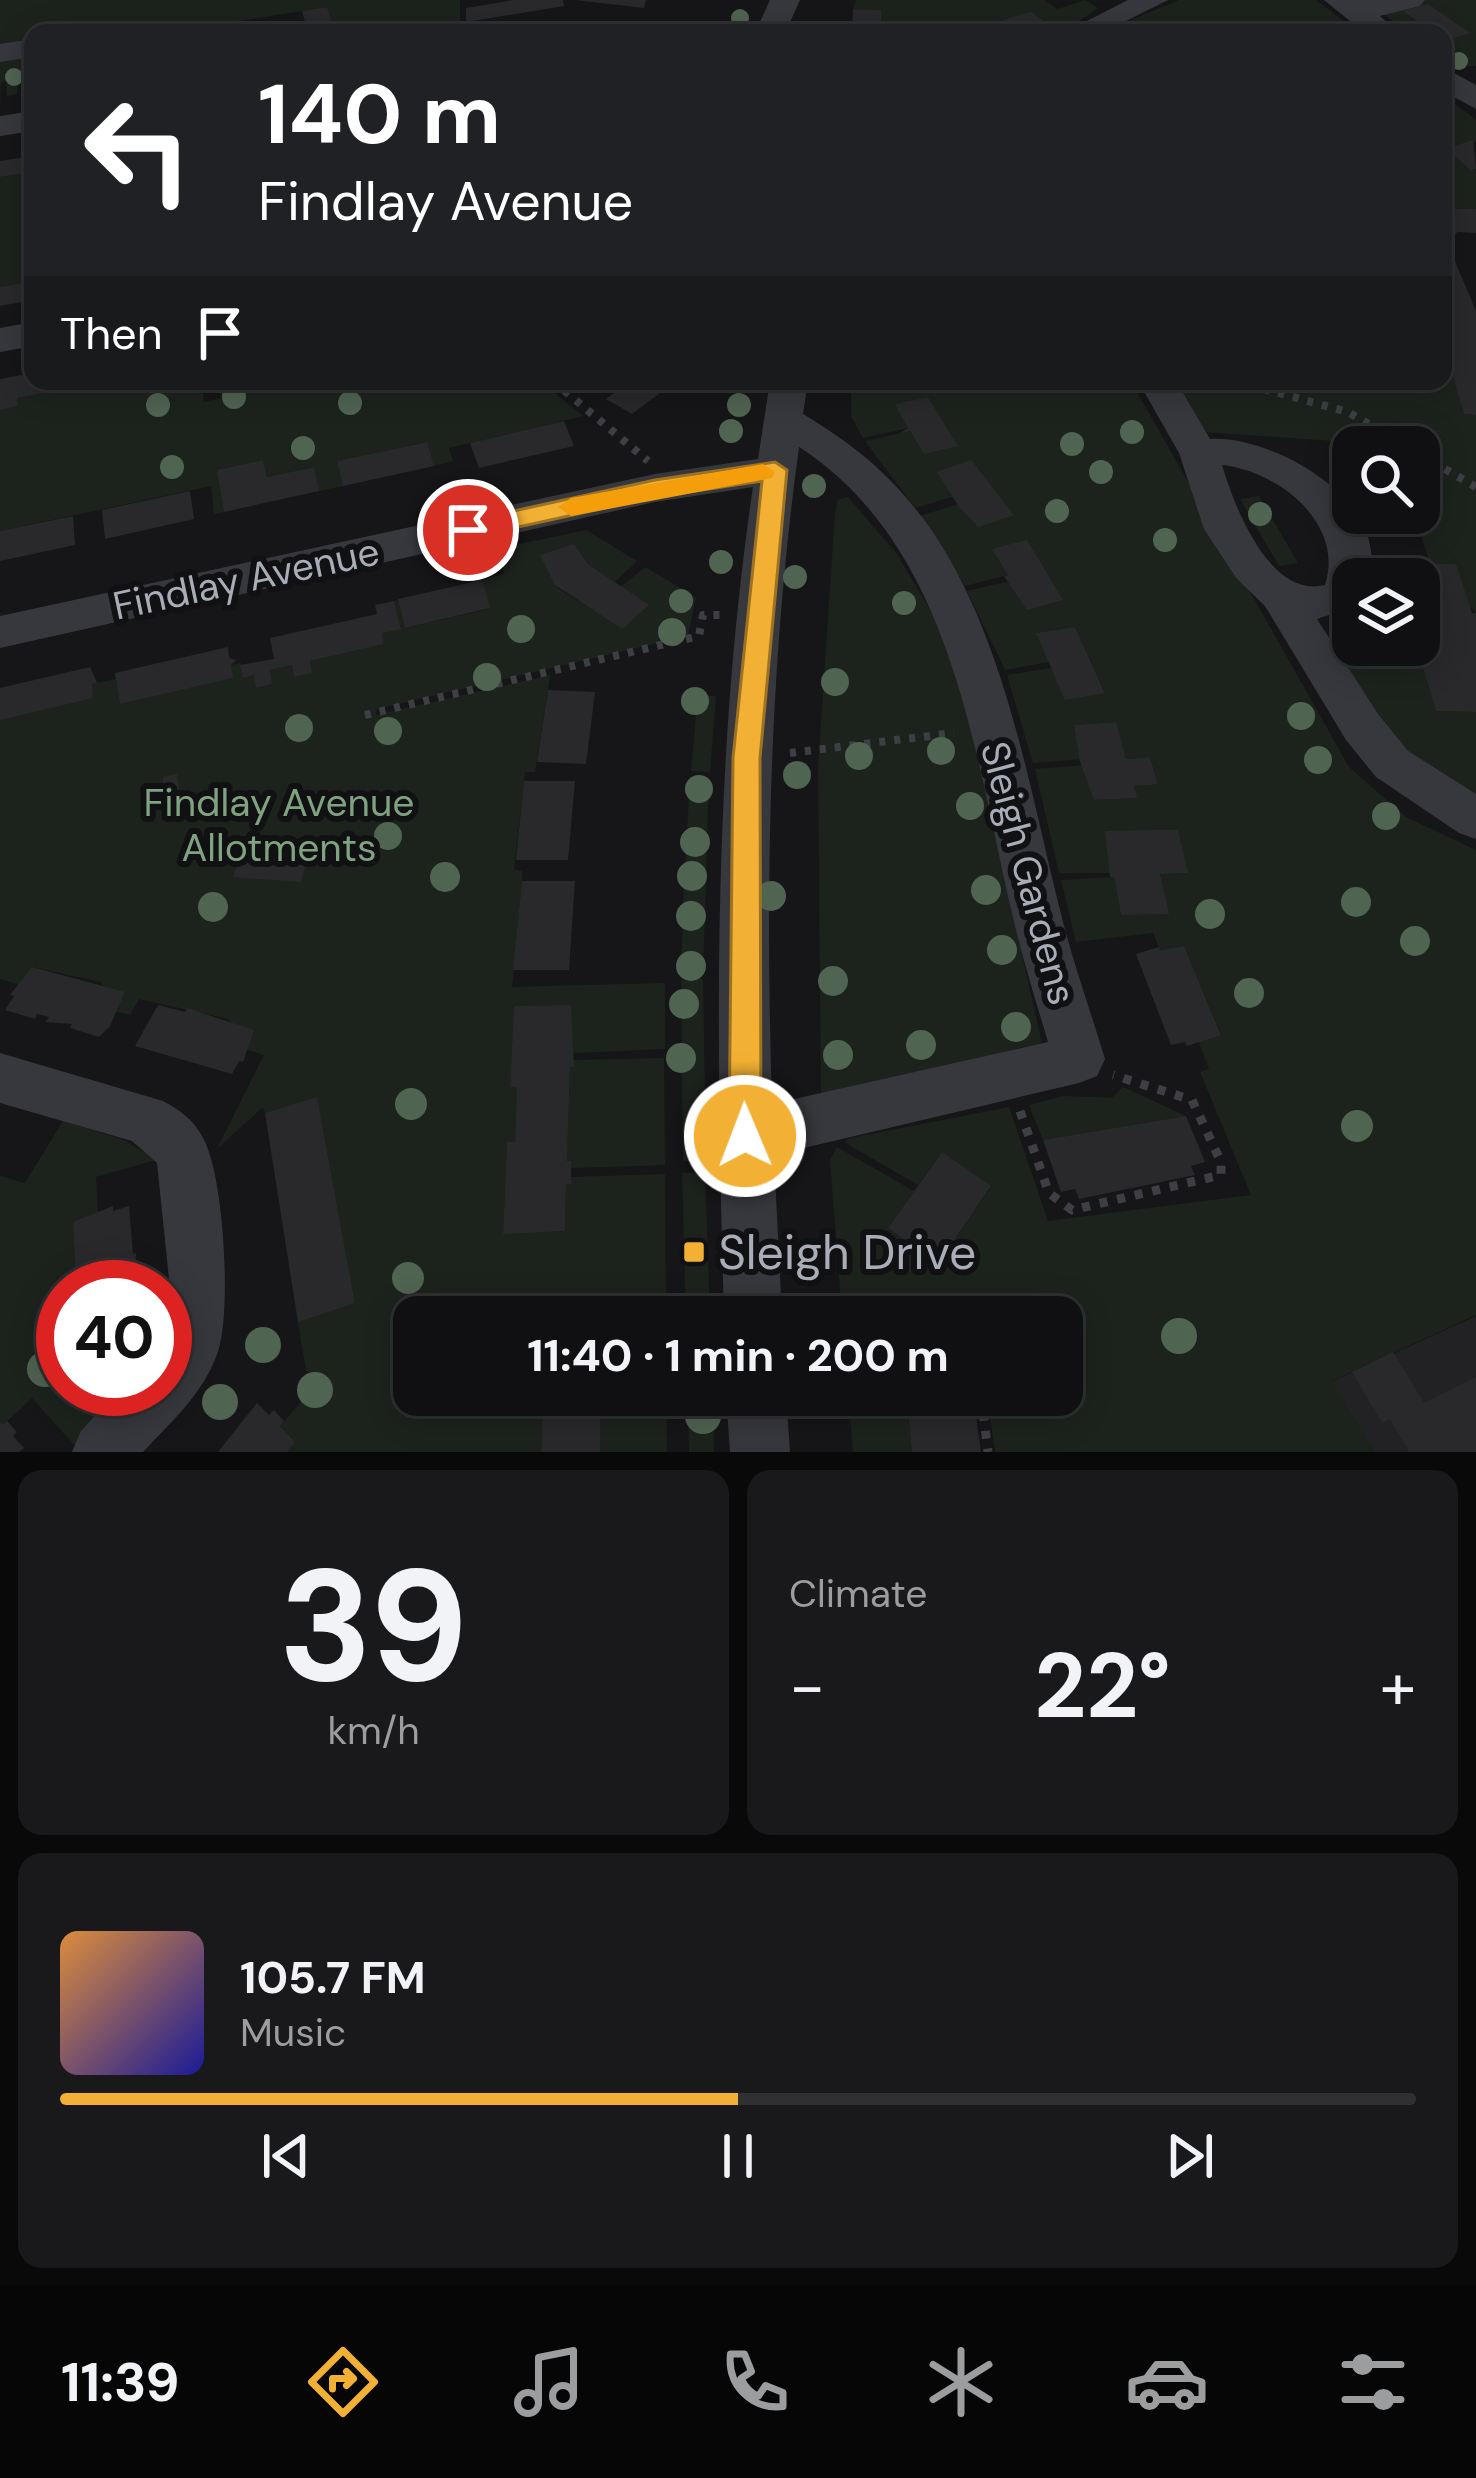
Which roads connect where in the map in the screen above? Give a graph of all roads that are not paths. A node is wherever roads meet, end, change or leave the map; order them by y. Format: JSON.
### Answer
{"nodes":[{"id":1,"x":1154,"y":0,"type":"edge"},
{"id":2,"x":1410,"y":0,"type":"edge"},
{"id":3,"x":1348,"y":6,"type":"edge"},
{"id":4,"x":1102,"y":24,"type":"edge"},
{"id":5,"x":1456,"y":78,"type":"edge"},
{"id":6,"x":1476,"y":100,"type":"edge"},
{"id":7,"x":1162,"y":390,"type":"edge"},
{"id":8,"x":786,"y":400,"type":"edge"},
{"id":9,"x":1199,"y":453,"type":"junction"},
{"id":10,"x":775,"y":470,"type":"junction"},
{"id":11,"x":1280,"y":595,"type":"junction"},
{"id":12,"x":0,"y":632,"type":"edge"},
{"id":13,"x":1476,"y":819,"type":"edge"},
{"id":14,"x":0,"y":1078,"type":"edge"},
{"id":15,"x":745,"y":1136,"type":"junction"},
{"id":16,"x":752,"y":1296,"type":"edge"},
{"id":17,"x":192,"y":1340,"type":"edge"},
{"id":18,"x":136,"y":1416,"type":"edge"},
{"id":19,"x":757,"y":1416,"type":"edge"},
{"id":20,"x":102,"y":1452,"type":"edge"},
{"id":21,"x":760,"y":1452,"type":"edge"}],
"edges":[{"from":1,"to":4,"type":"street"},
{"from":2,"to":3,"type":"street"},
{"from":5,"to":6,"type":"street"},
{"from":7,"to":9,"type":"street"},
{"from":8,"to":10,"type":"street"},
{"from":8,"to":15,"type":"street","name":"Sleigh Gardens"},
{"from":9,"to":11,"type":"street"},
{"from":9,"to":11,"type":"street"},
{"from":10,"to":12,"type":"street","name":"Findlay Avenue"},
{"from":10,"to":15,"type":"street"},
{"from":11,"to":13,"type":"street"},
{"from":14,"to":17,"type":"street"},
{"from":15,"to":16,"type":"street"},
{"from":18,"to":20,"type":"street"},
{"from":19,"to":21,"type":"street"}]}
